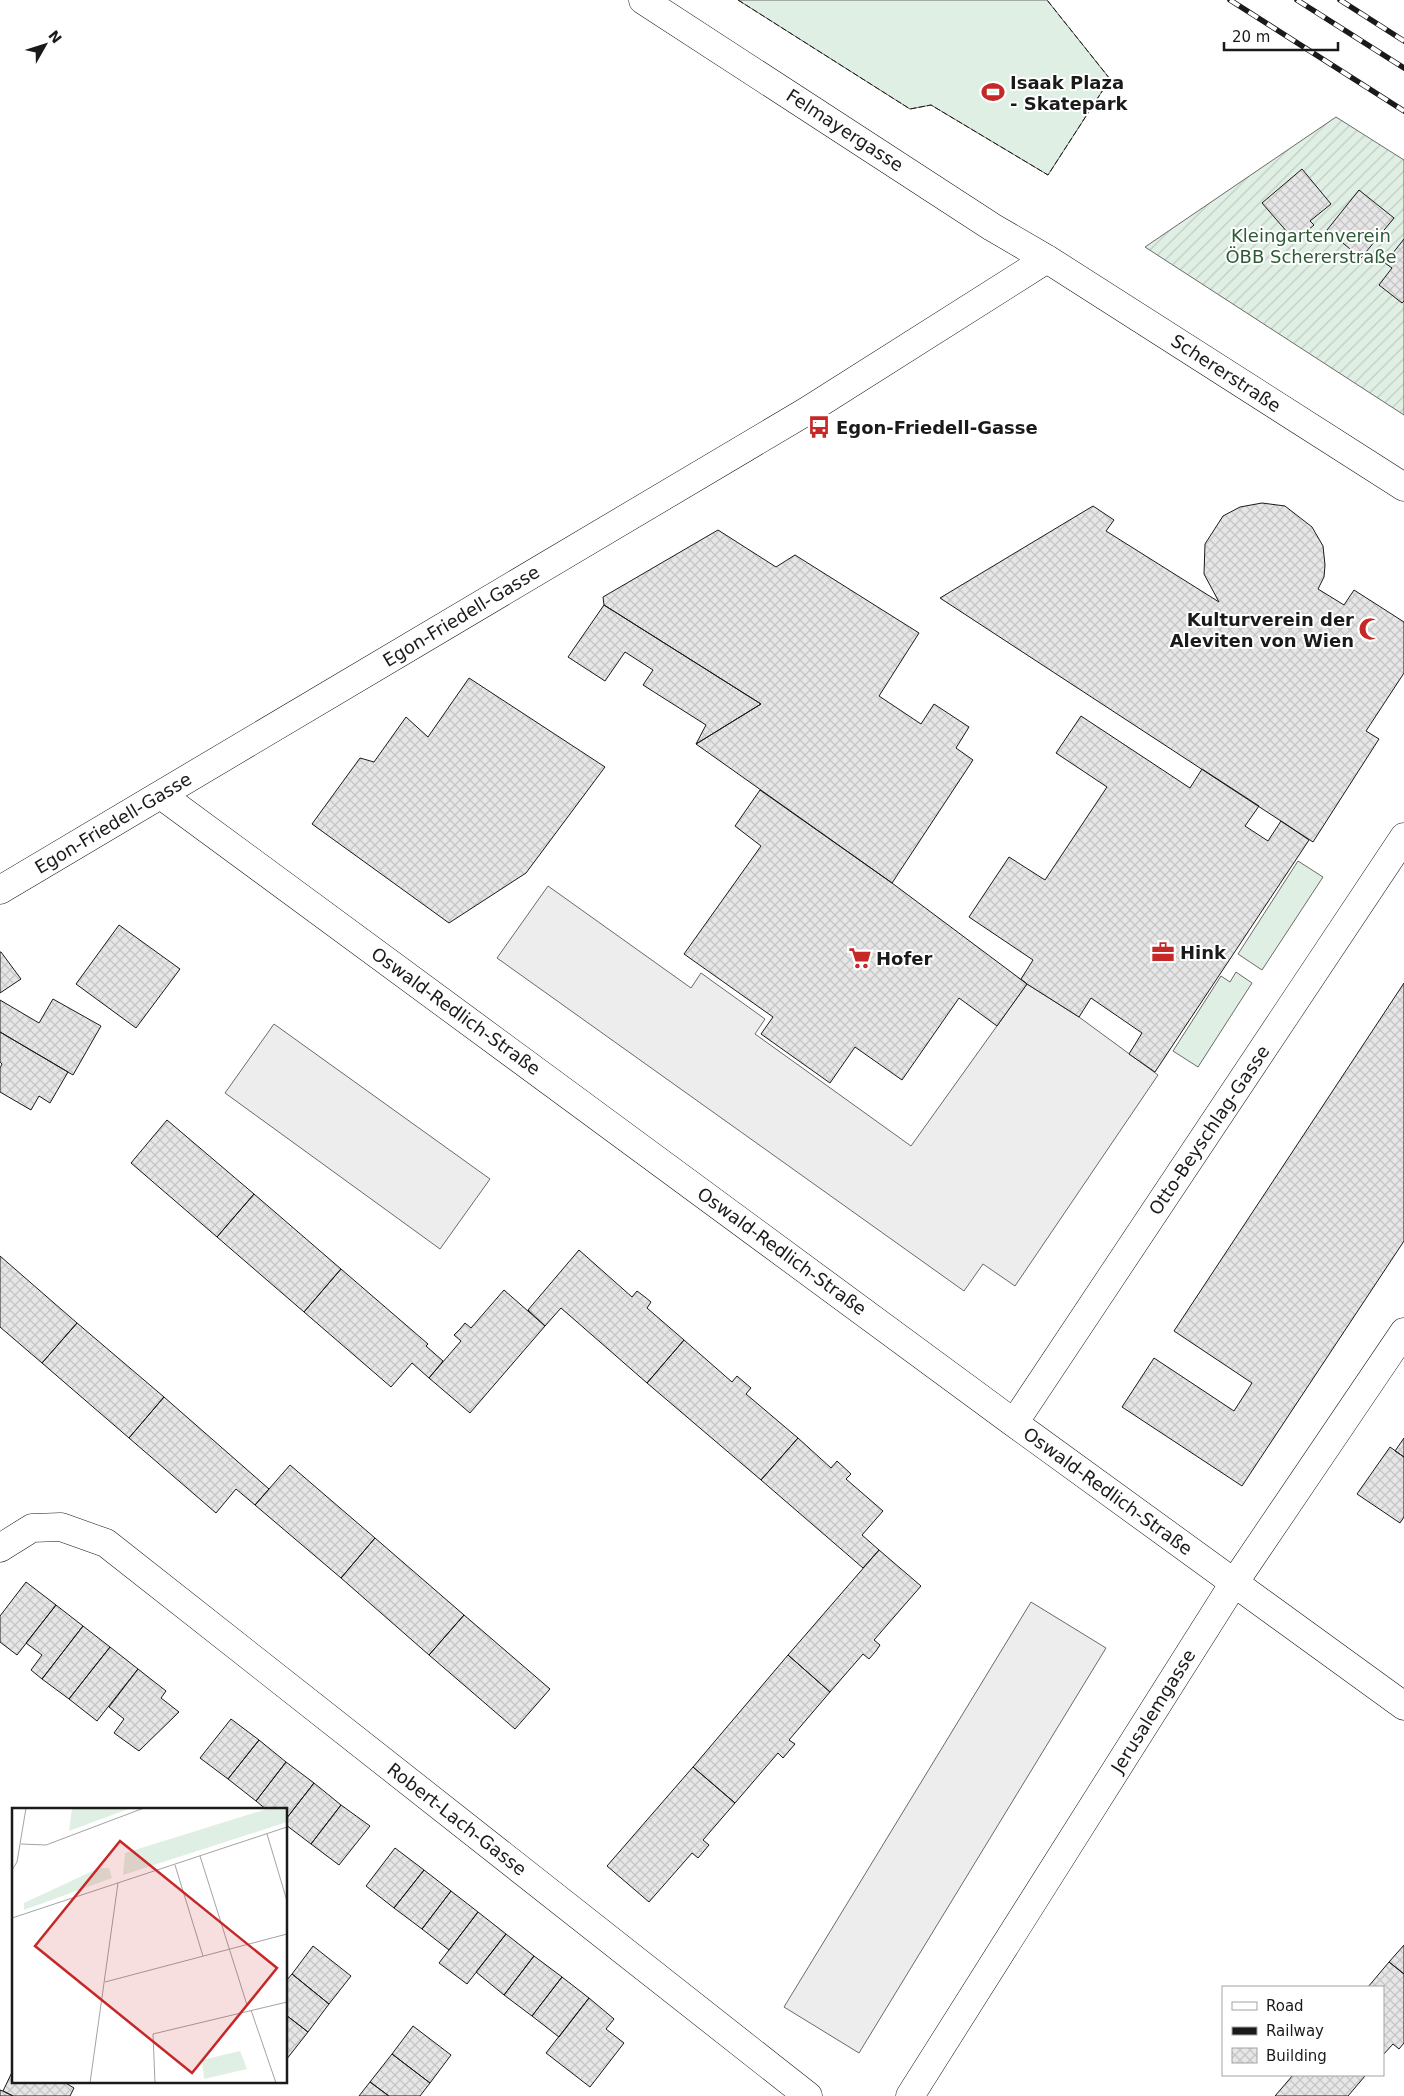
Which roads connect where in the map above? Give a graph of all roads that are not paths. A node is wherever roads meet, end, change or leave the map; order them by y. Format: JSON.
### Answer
{"nodes":[{"id":1,"x":643,"y":0,"type":"edge"},
{"id":2,"x":1047,"y":260,"type":"junction"},
{"id":3,"x":1404,"y":487,"type":"edge"},
{"id":4,"x":161,"y":795,"type":"junction"},
{"id":5,"x":1404,"y":836,"type":"edge"},
{"id":6,"x":0,"y":890,"type":"edge"},
{"id":7,"x":1404,"y":1332,"type":"edge"},
{"id":8,"x":1014,"y":1423,"type":"junction"},
{"id":9,"x":0,"y":1548,"type":"edge"},
{"id":10,"x":1234,"y":1583,"type":"junction"},
{"id":11,"x":1404,"y":1706,"type":"edge"},
{"id":12,"x":808,"y":2096,"type":"edge"},
{"id":13,"x":910,"y":2096,"type":"edge"}],
"edges":[{"from":1,"to":2,"type":"street","name":"Felmayergasse"},
{"from":2,"to":3,"type":"street","name":"Schererstraße"},
{"from":2,"to":4,"type":"street","name":"Egon-Friedell-Gasse"},
{"from":4,"to":6,"type":"street","name":"Egon-Friedell-Gasse"},
{"from":4,"to":8,"type":"street","name":"Oswald-Redlich-Straße"},
{"from":5,"to":8,"type":"street","name":"Otto-Beyschlag-Gasse"},
{"from":7,"to":10,"type":"street","name":"Jerusalemgasse"},
{"from":8,"to":10,"type":"street","name":"Oswald-Redlich-Straße"},
{"from":9,"to":12,"type":"street","name":"Robert-Lach-Gasse"},
{"from":10,"to":11,"type":"street","name":"Oswald-Redlich-Straße"},
{"from":10,"to":13,"type":"street","name":"Jerusalemgasse"}]}
